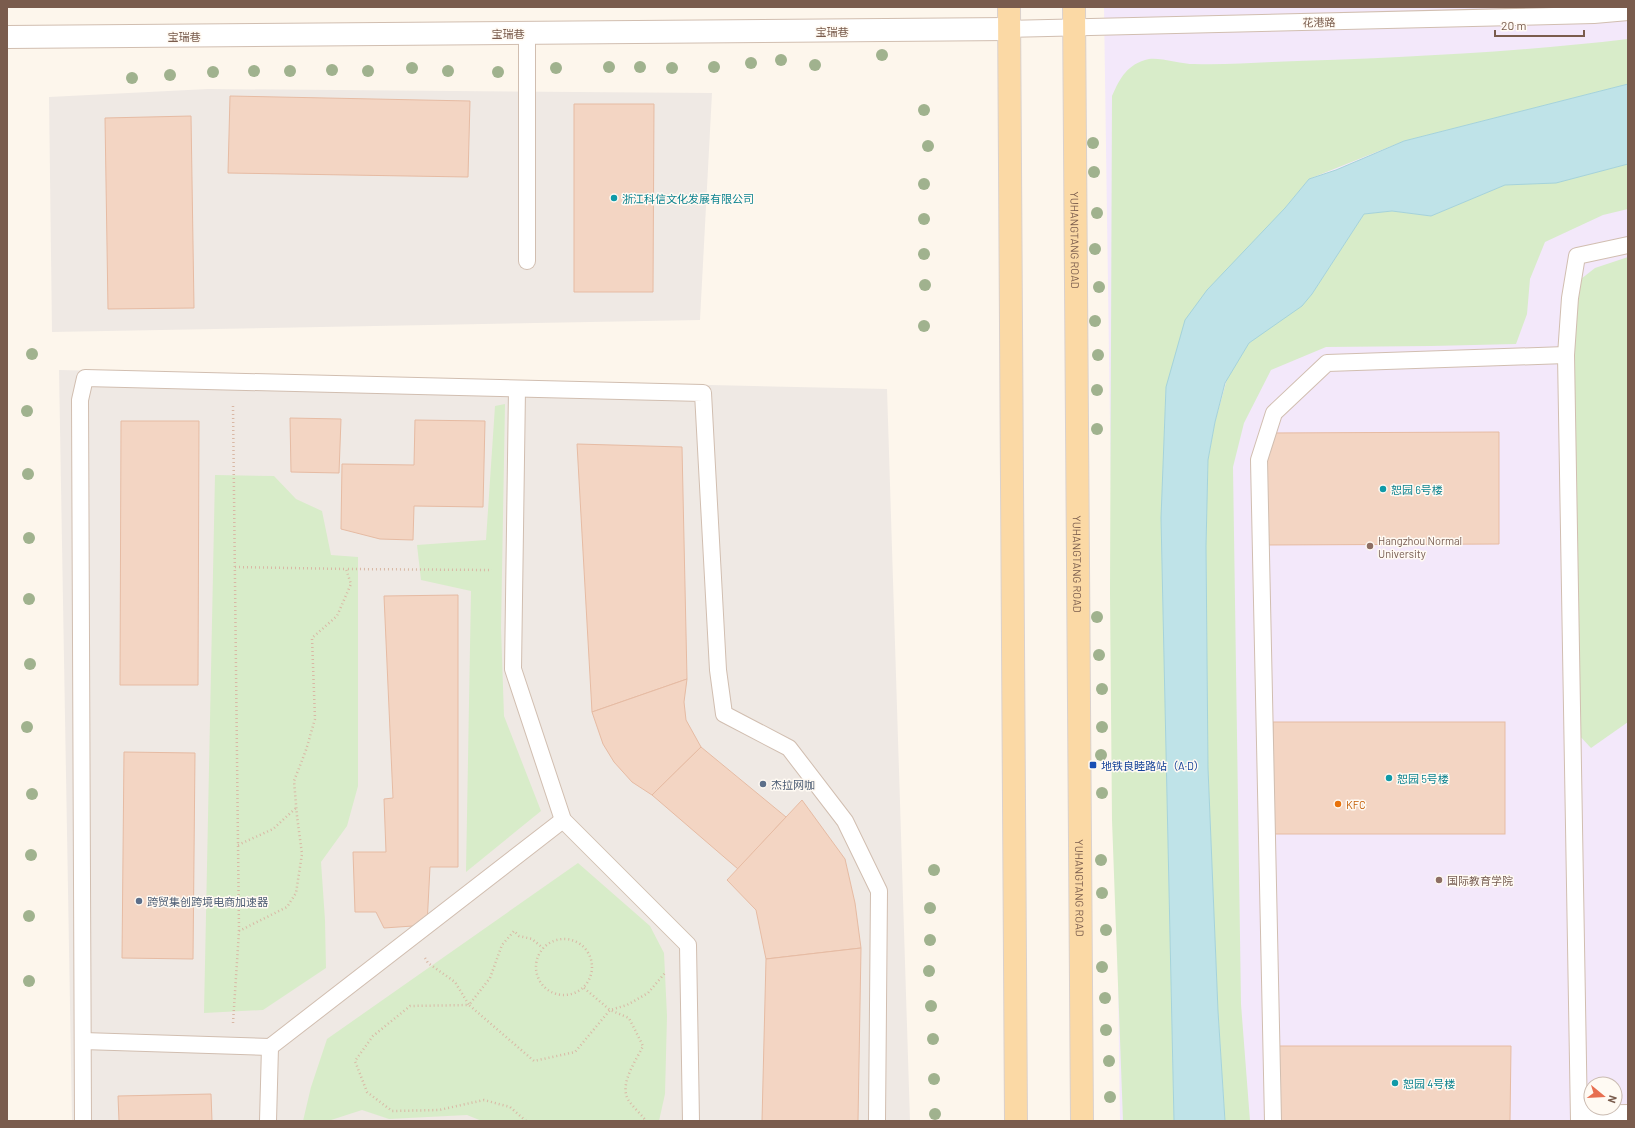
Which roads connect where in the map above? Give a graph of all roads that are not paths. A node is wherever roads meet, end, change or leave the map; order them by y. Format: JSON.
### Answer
{"nodes":[{"id":1,"x":1009,"y":7,"type":"edge"},
{"id":2,"x":1628,"y":12,"type":"edge"},
{"id":3,"x":1472,"y":13,"type":"edge"},
{"id":4,"x":1074,"y":18,"type":"edge"},
{"id":5,"x":1009,"y":29,"type":"junction"},
{"id":6,"x":527,"y":33,"type":"junction"},
{"id":7,"x":7,"y":37,"type":"edge"},
{"id":8,"x":1628,"y":245,"type":"edge"},
{"id":9,"x":527,"y":261,"type":"dead end"},
{"id":10,"x":1566,"y":356,"type":"junction"},
{"id":11,"x":517,"y":389,"type":"junction"},
{"id":12,"x":563,"y":820,"type":"junction"},
{"id":13,"x":83,"y":1041,"type":"junction"},
{"id":14,"x":270,"y":1047,"type":"junction"},
{"id":15,"x":1628,"y":1113,"type":"edge"},
{"id":16,"x":1579,"y":1117,"type":"edge"},
{"id":17,"x":83,"y":1121,"type":"edge"},
{"id":18,"x":268,"y":1121,"type":"edge"},
{"id":19,"x":691,"y":1121,"type":"edge"},
{"id":20,"x":877,"y":1121,"type":"edge"},
{"id":21,"x":1016,"y":1121,"type":"edge"},
{"id":22,"x":1082,"y":1121,"type":"edge"},
{"id":23,"x":1272,"y":1121,"type":"edge"}],
"edges":[{"from":1,"to":5,"type":"main road"},
{"from":2,"to":3,"type":"lane","name":"花港路"},
{"from":3,"to":4,"type":"lane","name":"花港路"},
{"from":4,"to":5,"type":"lane","name":"花港路"},
{"from":4,"to":22,"type":"main road","name":"YUHANGTANG ROAD"},
{"from":5,"to":6,"type":"street","name":"宝瑞巷"},
{"from":5,"to":21,"type":"main road"},
{"from":6,"to":7,"type":"street","name":"宝瑞巷"},
{"from":6,"to":9,"type":"lane"},
{"from":8,"to":10,"type":"lane"},
{"from":10,"to":16,"type":"lane"},
{"from":10,"to":23,"type":"lane"},
{"from":11,"to":12,"type":"lane"},
{"from":11,"to":13,"type":"lane"},
{"from":11,"to":20,"type":"lane"},
{"from":12,"to":14,"type":"lane"},
{"from":12,"to":19,"type":"lane"},
{"from":13,"to":14,"type":"lane"},
{"from":13,"to":17,"type":"lane"},
{"from":14,"to":18,"type":"lane"},
{"from":15,"to":16,"type":"lane"}]}
